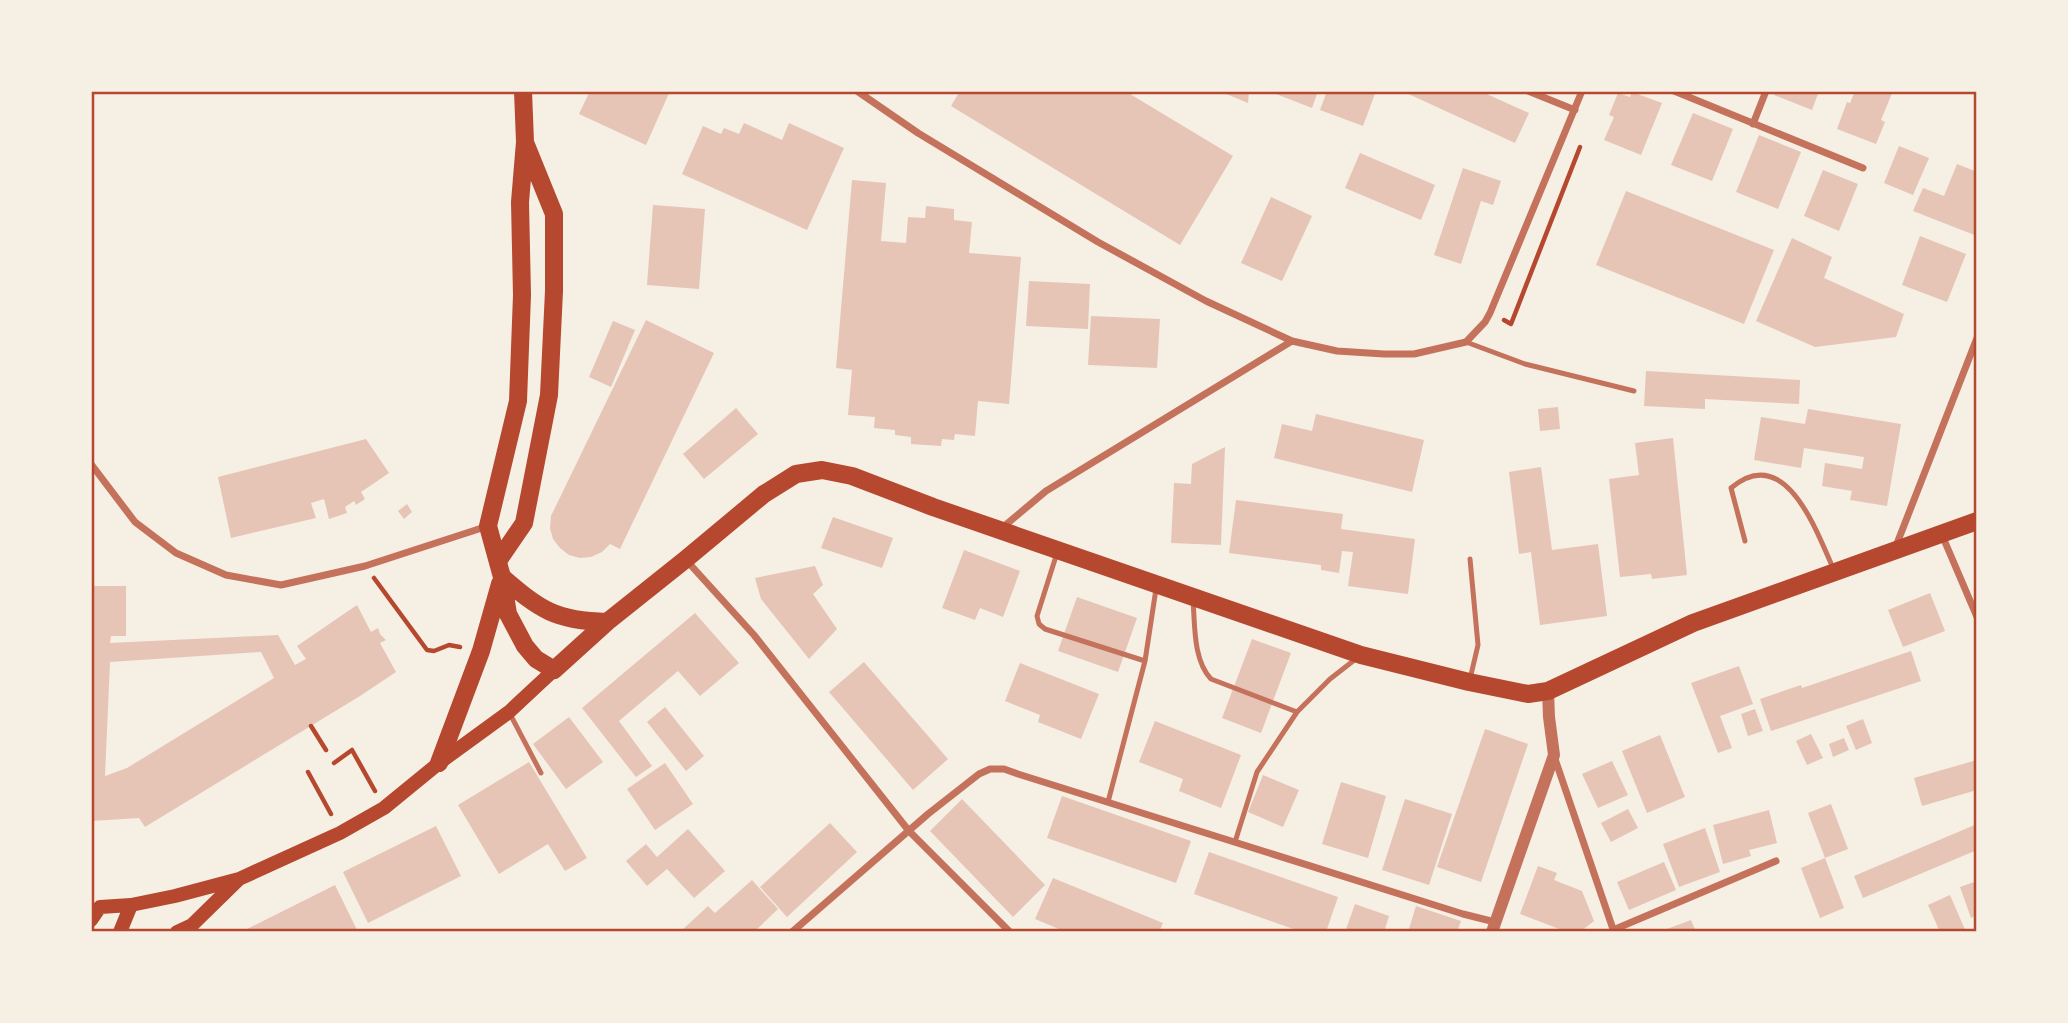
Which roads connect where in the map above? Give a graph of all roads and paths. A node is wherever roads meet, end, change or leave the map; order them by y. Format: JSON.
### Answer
{"nodes":[{"id":1,"x":523,"y":91,"type":"edge"},
{"id":2,"x":857,"y":91,"type":"edge"},
{"id":3,"x":1528,"y":91,"type":"edge"},
{"id":4,"x":1582,"y":91,"type":"edge"},
{"id":5,"x":1674,"y":91,"type":"edge"},
{"id":6,"x":1766,"y":91,"type":"edge"},
{"id":7,"x":1575,"y":110,"type":"junction"},
{"id":8,"x":1754,"y":124,"type":"junction"},
{"id":9,"x":525,"y":142,"type":"junction"},
{"id":10,"x":1582,"y":143,"type":"dead end"},
{"id":11,"x":1863,"y":168,"type":"dead end"},
{"id":12,"x":1490,"y":313,"type":"junction"},
{"id":13,"x":1977,"y":338,"type":"edge"},
{"id":14,"x":1292,"y":341,"type":"junction"},
{"id":15,"x":1466,"y":342,"type":"junction"},
{"id":16,"x":1634,"y":391,"type":"dead end"},
{"id":17,"x":91,"y":464,"type":"edge"},
{"id":18,"x":1977,"y":521,"type":"edge"},
{"id":19,"x":488,"y":526,"type":"junction"},
{"id":20,"x":1000,"y":529,"type":"junction"},
{"id":21,"x":1942,"y":534,"type":"junction"},
{"id":22,"x":1745,"y":541,"type":"dead end"},
{"id":23,"x":1058,"y":550,"type":"junction"},
{"id":24,"x":1894,"y":550,"type":"junction"},
{"id":25,"x":686,"y":559,"type":"junction"},
{"id":26,"x":1470,"y":559,"type":"dead end"},
{"id":27,"x":365,"y":566,"type":"junction"},
{"id":28,"x":500,"y":569,"type":"junction"},
{"id":29,"x":1834,"y":571,"type":"junction"},
{"id":30,"x":1156,"y":584,"type":"junction"},
{"id":31,"x":1193,"y":597,"type":"junction"},
{"id":32,"x":1977,"y":617,"type":"edge"},
{"id":33,"x":607,"y":622,"type":"junction"},
{"id":34,"x":481,"y":651,"type":"junction"},
{"id":35,"x":1361,"y":655,"type":"junction"},
{"id":36,"x":1145,"y":661,"type":"junction"},
{"id":37,"x":554,"y":670,"type":"junction"},
{"id":38,"x":1469,"y":682,"type":"junction"},
{"id":39,"x":1548,"y":691,"type":"junction"},
{"id":40,"x":509,"y":712,"type":"junction"},
{"id":41,"x":1297,"y":712,"type":"junction"},
{"id":42,"x":311,"y":726,"type":"dead end"},
{"id":43,"x":326,"y":750,"type":"dead end"},
{"id":44,"x":1554,"y":755,"type":"junction"},
{"id":45,"x":334,"y":763,"type":"dead end"},
{"id":46,"x":439,"y":763,"type":"junction"},
{"id":47,"x":308,"y":772,"type":"dead end"},
{"id":48,"x":541,"y":773,"type":"dead end"},
{"id":49,"x":1108,"y":802,"type":"junction"},
{"id":50,"x":384,"y":808,"type":"junction"},
{"id":51,"x":909,"y":831,"type":"junction"},
{"id":52,"x":340,"y":832,"type":"junction"},
{"id":53,"x":1235,"y":842,"type":"junction"},
{"id":54,"x":1776,"y":861,"type":"dead end"},
{"id":55,"x":239,"y":879,"type":"junction"},
{"id":56,"x":131,"y":905,"type":"junction"},
{"id":57,"x":95,"y":908,"type":"edge"},
{"id":58,"x":91,"y":920,"type":"edge"},
{"id":59,"x":1494,"y":927,"type":"edge"},
{"id":60,"x":1614,"y":931,"type":"edge"},
{"id":61,"x":120,"y":932,"type":"edge"},
{"id":62,"x":177,"y":932,"type":"edge"},
{"id":63,"x":792,"y":932,"type":"edge"},
{"id":64,"x":1010,"y":932,"type":"edge"}],
"edges":[{"from":1,"to":9,"type":"main road"},
{"from":2,"to":14,"type":"street"},
{"from":3,"to":7,"type":"street"},
{"from":4,"to":7,"type":"street"},
{"from":5,"to":8,"type":"street"},
{"from":6,"to":8,"type":"street"},
{"from":7,"to":12,"type":"street"},
{"from":8,"to":11,"type":"street"},
{"from":9,"to":19,"type":"main road"},
{"from":9,"to":28,"type":"main road"},
{"from":10,"to":12,"type":"path"},
{"from":12,"to":15,"type":"street"},
{"from":13,"to":24,"type":"street"},
{"from":14,"to":15,"type":"street"},
{"from":14,"to":20,"type":"street"},
{"from":15,"to":16,"type":"lane"},
{"from":17,"to":27,"type":"street"},
{"from":18,"to":21,"type":"main road"},
{"from":19,"to":27,"type":"street"},
{"from":19,"to":28,"type":"main road"},
{"from":20,"to":23,"type":"main road"},
{"from":20,"to":25,"type":"main road"},
{"from":21,"to":24,"type":"main road"},
{"from":21,"to":32,"type":"street"},
{"from":22,"to":29,"type":"lane"},
{"from":23,"to":30,"type":"main road"},
{"from":23,"to":36,"type":"lane"},
{"from":24,"to":29,"type":"main road"},
{"from":25,"to":33,"type":"main road"},
{"from":25,"to":51,"type":"street"},
{"from":26,"to":38,"type":"lane"},
{"from":27,"to":34,"type":"path"},
{"from":28,"to":33,"type":"main road"},
{"from":28,"to":34,"type":"main road"},
{"from":28,"to":37,"type":"main road"},
{"from":29,"to":39,"type":"main road"},
{"from":30,"to":31,"type":"main road"},
{"from":30,"to":36,"type":"lane"},
{"from":31,"to":35,"type":"main road"},
{"from":31,"to":41,"type":"lane"},
{"from":33,"to":37,"type":"main road"},
{"from":34,"to":46,"type":"main road"},
{"from":35,"to":38,"type":"main road"},
{"from":35,"to":41,"type":"lane"},
{"from":36,"to":49,"type":"lane"},
{"from":37,"to":40,"type":"main road"},
{"from":38,"to":39,"type":"main road"},
{"from":39,"to":44,"type":"street"},
{"from":40,"to":46,"type":"main road"},
{"from":40,"to":48,"type":"lane"},
{"from":41,"to":53,"type":"lane"},
{"from":42,"to":43,"type":"path"},
{"from":44,"to":59,"type":"street"},
{"from":44,"to":60,"type":"street"},
{"from":45,"to":50,"type":"path"},
{"from":46,"to":50,"type":"main road"},
{"from":47,"to":52,"type":"path"},
{"from":49,"to":51,"type":"street"},
{"from":49,"to":53,"type":"street"},
{"from":50,"to":52,"type":"main road"},
{"from":51,"to":63,"type":"street"},
{"from":51,"to":64,"type":"street"},
{"from":52,"to":55,"type":"main road"},
{"from":53,"to":59,"type":"street"},
{"from":54,"to":60,"type":"street"},
{"from":55,"to":56,"type":"main road"},
{"from":55,"to":62,"type":"main road"},
{"from":56,"to":57,"type":"main road"},
{"from":56,"to":61,"type":"main road"},
{"from":57,"to":58,"type":"main road"}]}
